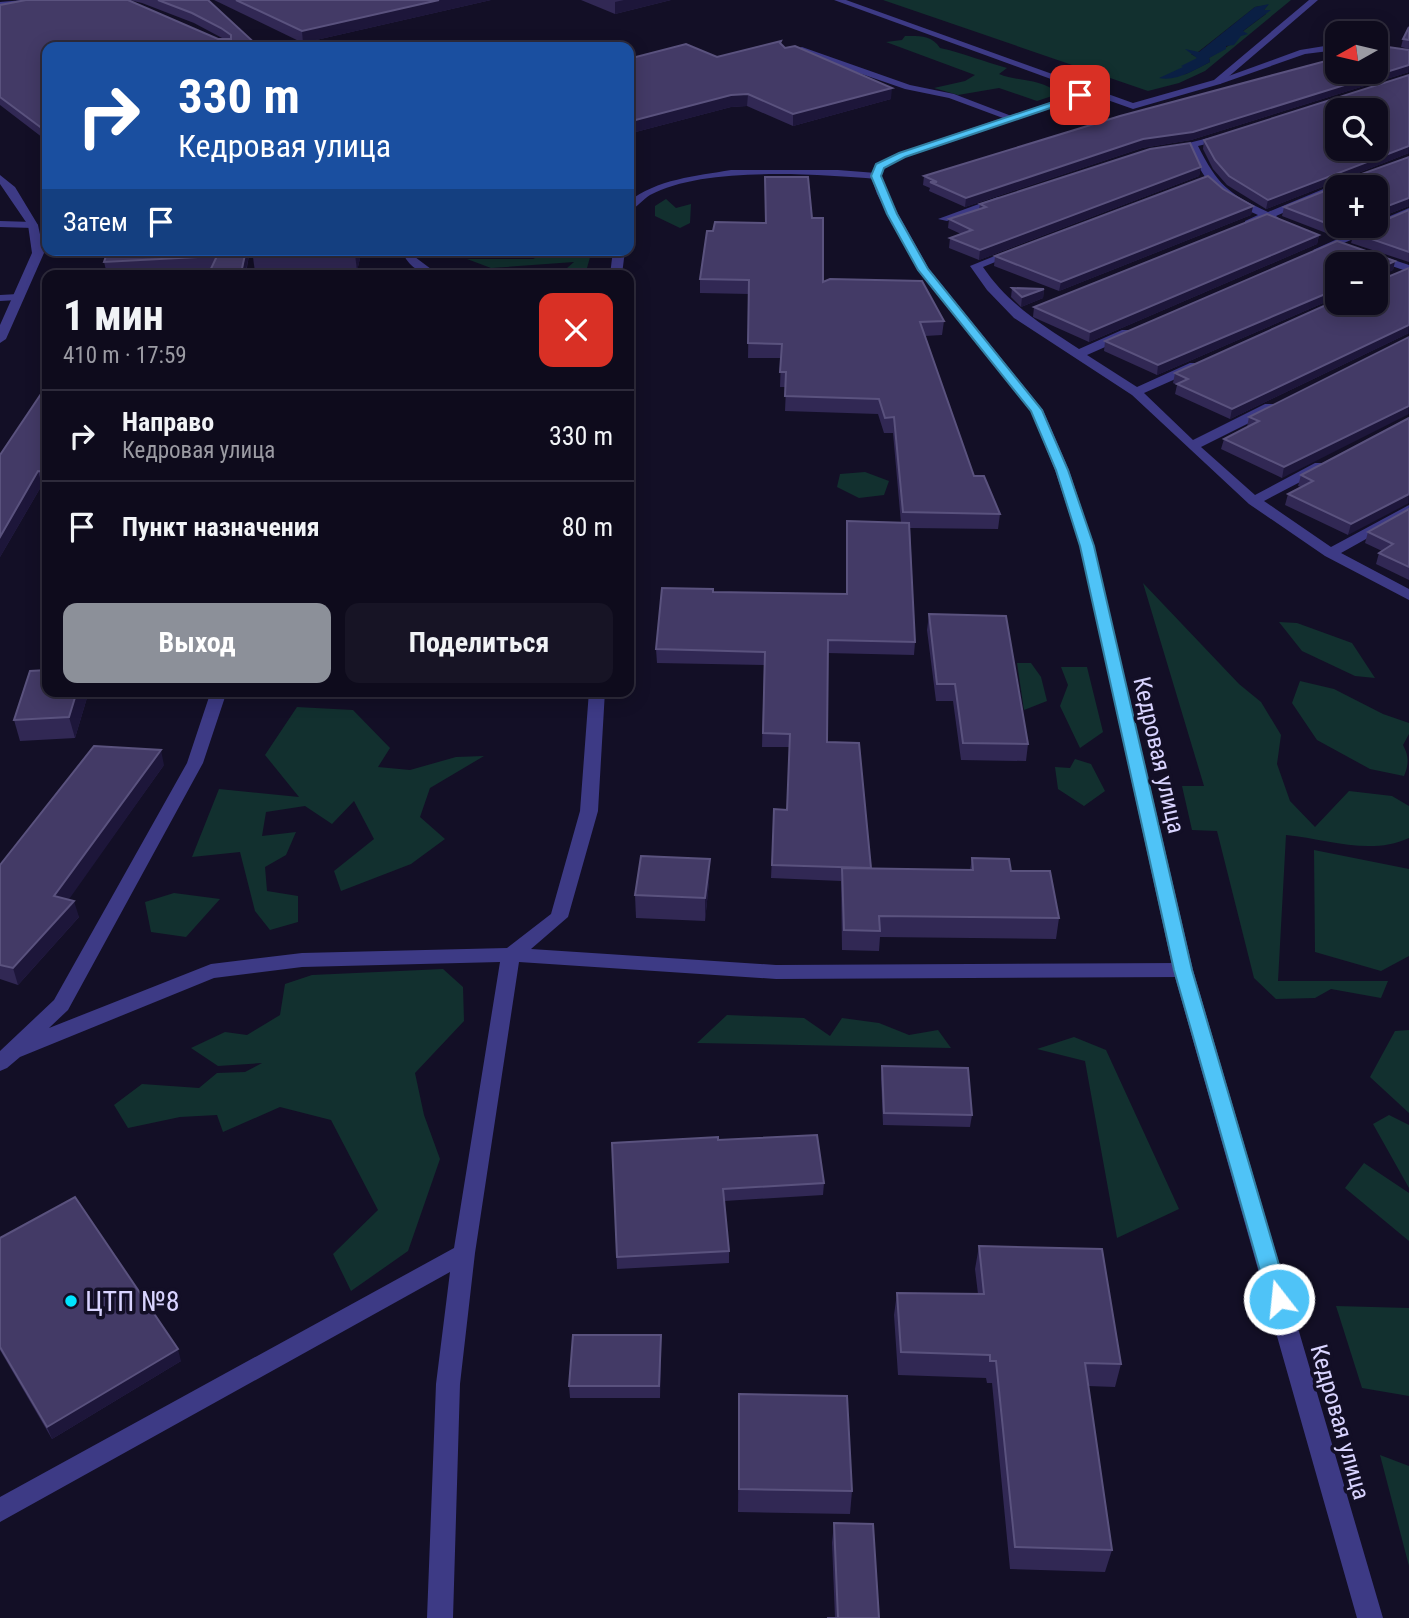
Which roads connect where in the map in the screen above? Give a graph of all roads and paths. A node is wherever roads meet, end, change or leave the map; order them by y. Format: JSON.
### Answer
{"nodes":[{"id":1,"x":20,"y":0,"type":"edge"},
{"id":2,"x":838,"y":0,"type":"edge"},
{"id":3,"x":1314,"y":0,"type":"edge"},
{"id":4,"x":0,"y":4,"type":"edge"},
{"id":5,"x":1325,"y":49,"type":"edge"},
{"id":6,"x":786,"y":54,"type":"edge"},
{"id":7,"x":1217,"y":82,"type":"junction"},
{"id":8,"x":1072,"y":83,"type":"junction"},
{"id":9,"x":1014,"y":118,"type":"junction"},
{"id":10,"x":1230,"y":135,"type":"edge"},
{"id":11,"x":1193,"y":146,"type":"junction"},
{"id":12,"x":1158,"y":150,"type":"edge"},
{"id":13,"x":876,"y":176,"type":"junction"},
{"id":14,"x":0,"y":178,"type":"edge"},
{"id":15,"x":1325,"y":192,"type":"edge"},
{"id":16,"x":1019,"y":194,"type":"edge"},
{"id":17,"x":634,"y":203,"type":"edge"},
{"id":18,"x":1409,"y":211,"type":"edge"},
{"id":19,"x":1268,"y":216,"type":"junction"},
{"id":20,"x":943,"y":219,"type":"dead end"},
{"id":21,"x":0,"y":224,"type":"edge"},
{"id":22,"x":33,"y":225,"type":"junction"},
{"id":23,"x":1243,"y":226,"type":"edge"},
{"id":24,"x":1291,"y":226,"type":"edge"},
{"id":25,"x":1314,"y":234,"type":"edge"},
{"id":26,"x":1342,"y":245,"type":"junction"},
{"id":27,"x":1028,"y":247,"type":"edge"},
{"id":28,"x":1360,"y":251,"type":"edge"},
{"id":29,"x":1311,"y":253,"type":"edge"},
{"id":30,"x":409,"y":256,"type":"edge"},
{"id":31,"x":426,"y":270,"type":"edge"},
{"id":32,"x":1405,"y":271,"type":"edge"},
{"id":33,"x":18,"y":297,"type":"junction"},
{"id":34,"x":0,"y":298,"type":"edge"},
{"id":35,"x":1139,"y":327,"type":"edge"},
{"id":36,"x":0,"y":339,"type":"edge"},
{"id":37,"x":1078,"y":354,"type":"junction"},
{"id":38,"x":1212,"y":358,"type":"edge"},
{"id":39,"x":1136,"y":392,"type":"junction"},
{"id":40,"x":1288,"y":398,"type":"edge"},
{"id":41,"x":1192,"y":446,"type":"junction"},
{"id":42,"x":1338,"y":457,"type":"edge"},
{"id":43,"x":1254,"y":501,"type":"junction"},
{"id":44,"x":1409,"y":509,"type":"edge"},
{"id":45,"x":1330,"y":553,"type":"junction"},
{"id":46,"x":1409,"y":595,"type":"edge"},
{"id":47,"x":217,"y":697,"type":"edge"},
{"id":48,"x":597,"y":697,"type":"edge"},
{"id":49,"x":511,"y":955,"type":"junction"},
{"id":50,"x":1183,"y":970,"type":"junction"},
{"id":51,"x":6,"y":1057,"type":"edge"},
{"id":52,"x":464,"y":1253,"type":"junction"},
{"id":53,"x":0,"y":1510,"type":"edge"},
{"id":54,"x":440,"y":1618,"type":"edge"},
{"id":55,"x":1370,"y":1618,"type":"edge"}],
"edges":[{"from":1,"to":4,"type":"street"},
{"from":2,"to":8,"type":"street"},
{"from":3,"to":7,"type":"street"},
{"from":5,"to":7,"type":"street"},
{"from":6,"to":9,"type":"street"},
{"from":7,"to":8,"type":"street"},
{"from":8,"to":9,"type":"street"},
{"from":9,"to":13,"type":"street"},
{"from":10,"to":11,"type":"street"},
{"from":11,"to":12,"type":"street"},
{"from":11,"to":19,"type":"street"},
{"from":13,"to":17,"type":"street"},
{"from":13,"to":50,"type":"street","name":"Кедровая улица"},
{"from":14,"to":22,"type":"street"},
{"from":15,"to":19,"type":"street"},
{"from":16,"to":20,"type":"street"},
{"from":18,"to":26,"type":"street"},
{"from":19,"to":23,"type":"street"},
{"from":19,"to":24,"type":"street"},
{"from":21,"to":22,"type":"street"},
{"from":22,"to":33,"type":"street"},
{"from":25,"to":26,"type":"street"},
{"from":26,"to":29,"type":"street"},
{"from":27,"to":37,"type":"street"},
{"from":28,"to":32,"type":"street"},
{"from":30,"to":31,"type":"street"},
{"from":33,"to":34,"type":"street"},
{"from":33,"to":36,"type":"street"},
{"from":35,"to":37,"type":"street"},
{"from":37,"to":39,"type":"street"},
{"from":38,"to":39,"type":"street"},
{"from":39,"to":41,"type":"street"},
{"from":40,"to":41,"type":"street"},
{"from":41,"to":43,"type":"street"},
{"from":42,"to":43,"type":"street"},
{"from":43,"to":45,"type":"street"},
{"from":44,"to":45,"type":"street"},
{"from":45,"to":46,"type":"street"},
{"from":47,"to":51,"type":"street"},
{"from":48,"to":49,"type":"street"},
{"from":49,"to":50,"type":"street"},
{"from":49,"to":51,"type":"street"},
{"from":49,"to":52,"type":"street"},
{"from":50,"to":55,"type":"street","name":"Кедровая улица"},
{"from":52,"to":53,"type":"street"},
{"from":52,"to":54,"type":"street"}]}
